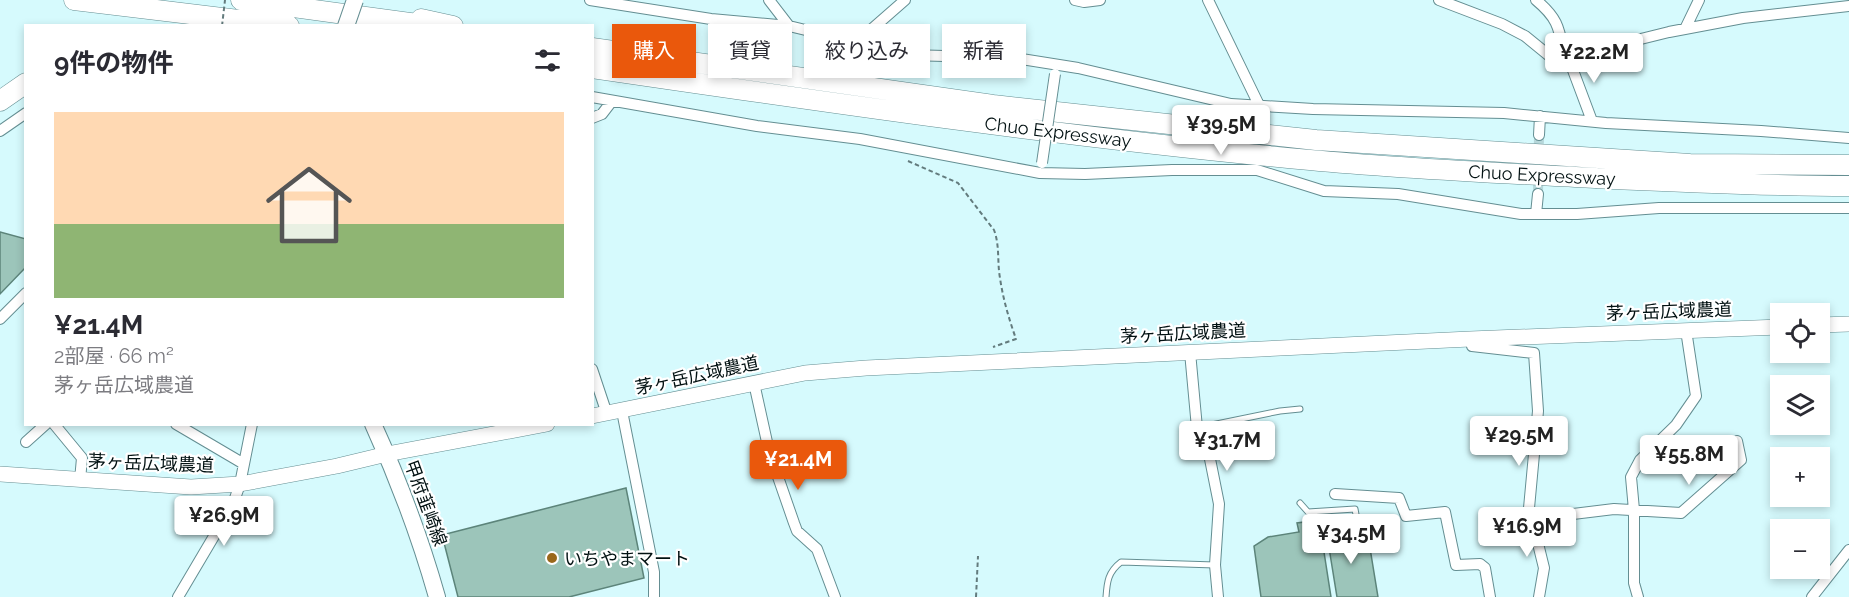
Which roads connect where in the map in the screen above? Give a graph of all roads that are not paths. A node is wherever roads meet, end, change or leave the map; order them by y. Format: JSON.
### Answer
{"nodes":[{"id":1,"x":74,"y":0,"type":"edge"},
{"id":2,"x":241,"y":0,"type":"edge"},
{"id":3,"x":330,"y":0,"type":"edge"},
{"id":4,"x":355,"y":0,"type":"edge"},
{"id":5,"x":593,"y":0,"type":"edge"},
{"id":6,"x":769,"y":0,"type":"edge"},
{"id":7,"x":905,"y":0,"type":"edge"},
{"id":8,"x":1075,"y":0,"type":"edge"},
{"id":9,"x":1100,"y":0,"type":"edge"},
{"id":10,"x":1208,"y":0,"type":"edge"},
{"id":11,"x":1439,"y":0,"type":"edge"},
{"id":12,"x":1536,"y":0,"type":"edge"},
{"id":13,"x":1699,"y":0,"type":"edge"},
{"id":14,"x":1849,"y":6,"type":"edge"},
{"id":15,"x":272,"y":24,"type":"edge"},
{"id":16,"x":347,"y":24,"type":"edge"},
{"id":17,"x":417,"y":24,"type":"edge"},
{"id":18,"x":444,"y":24,"type":"edge"},
{"id":19,"x":760,"y":24,"type":"edge"},
{"id":20,"x":787,"y":24,"type":"edge"},
{"id":21,"x":878,"y":24,"type":"edge"},
{"id":22,"x":1685,"y":29,"type":"junction"},
{"id":23,"x":594,"y":48,"type":"edge"},
{"id":24,"x":930,"y":56,"type":"edge"},
{"id":25,"x":1567,"y":57,"type":"junction"},
{"id":26,"x":594,"y":68,"type":"edge"},
{"id":27,"x":1055,"y":69,"type":"junction"},
{"id":28,"x":24,"y":84,"type":"edge"},
{"id":29,"x":594,"y":98,"type":"edge"},
{"id":30,"x":0,"y":100,"type":"edge"},
{"id":31,"x":612,"y":101,"type":"junction"},
{"id":32,"x":1259,"y":105,"type":"junction"},
{"id":33,"x":24,"y":114,"type":"edge"},
{"id":34,"x":1540,"y":116,"type":"junction"},
{"id":35,"x":594,"y":117,"type":"edge"},
{"id":36,"x":1592,"y":121,"type":"junction"},
{"id":37,"x":0,"y":131,"type":"edge"},
{"id":38,"x":1539,"y":135,"type":"tunnel mouth"},
{"id":39,"x":1849,"y":138,"type":"edge"},
{"id":40,"x":1849,"y":165,"type":"edge"},
{"id":41,"x":1041,"y":168,"type":"junction"},
{"id":42,"x":1849,"y":186,"type":"edge"},
{"id":43,"x":1538,"y":194,"type":"tunnel mouth"},
{"id":44,"x":1849,"y":208,"type":"edge"},
{"id":45,"x":1536,"y":214,"type":"junction"},
{"id":46,"x":24,"y":295,"type":"edge"},
{"id":47,"x":0,"y":319,"type":"edge"},
{"id":48,"x":1849,"y":324,"type":"edge"},
{"id":49,"x":1830,"y":325,"type":"edge"},
{"id":50,"x":1770,"y":327,"type":"edge"},
{"id":51,"x":1686,"y":330,"type":"junction"},
{"id":52,"x":1470,"y":339,"type":"junction"},
{"id":53,"x":1190,"y":352,"type":"junction"},
{"id":54,"x":594,"y":375,"type":"edge"},
{"id":55,"x":754,"y":383,"type":"junction"},
{"id":56,"x":1300,"y":409,"type":"dead end"},
{"id":57,"x":607,"y":414,"type":"edge"},
{"id":58,"x":44,"y":426,"type":"edge"},
{"id":59,"x":56,"y":426,"type":"edge"},
{"id":60,"x":179,"y":426,"type":"edge"},
{"id":61,"x":252,"y":426,"type":"edge"},
{"id":62,"x":374,"y":426,"type":"edge"},
{"id":63,"x":536,"y":426,"type":"edge"},
{"id":64,"x":1197,"y":428,"type":"junction"},
{"id":65,"x":1737,"y":441,"type":"dead end"},
{"id":66,"x":26,"y":442,"type":"dead end"},
{"id":67,"x":387,"y":454,"type":"junction"},
{"id":68,"x":244,"y":464,"type":"junction"},
{"id":69,"x":0,"y":474,"type":"edge"},
{"id":70,"x":80,"y":480,"type":"junction"},
{"id":71,"x":240,"y":484,"type":"junction"},
{"id":72,"x":1335,"y":494,"type":"dead end"},
{"id":73,"x":1300,"y":503,"type":"dead end"},
{"id":74,"x":1634,"y":510,"type":"junction"},
{"id":75,"x":1532,"y":519,"type":"junction"},
{"id":76,"x":1357,"y":520,"type":"dead end"},
{"id":77,"x":1849,"y":550,"type":"edge"},
{"id":78,"x":1215,"y":565,"type":"junction"},
{"id":79,"x":178,"y":597,"type":"edge"},
{"id":80,"x":437,"y":597,"type":"edge"},
{"id":81,"x":654,"y":597,"type":"edge"},
{"id":82,"x":835,"y":597,"type":"edge"},
{"id":83,"x":1106,"y":597,"type":"edge"},
{"id":84,"x":1218,"y":597,"type":"edge"},
{"id":85,"x":1490,"y":597,"type":"edge"},
{"id":86,"x":1539,"y":597,"type":"edge"},
{"id":87,"x":1638,"y":597,"type":"edge"},
{"id":88,"x":1812,"y":597,"type":"edge"}],
"edges":[{"from":1,"to":15,"type":"highway"},
{"from":2,"to":17,"type":"highway"},
{"from":3,"to":18,"type":"highway"},
{"from":4,"to":16,"type":"main road","bridge":true},
{"from":5,"to":19,"type":"street"},
{"from":6,"to":20,"type":"street"},
{"from":7,"to":21,"type":"street"},
{"from":8,"to":9,"type":"street"},
{"from":10,"to":32,"type":"street"},
{"from":11,"to":25,"type":"street"},
{"from":12,"to":25,"type":"street"},
{"from":13,"to":22,"type":"street"},
{"from":14,"to":22,"type":"street"},
{"from":22,"to":25,"type":"street"},
{"from":23,"to":40,"type":"highway","name":"Chuo Expressway"},
{"from":24,"to":27,"type":"street"},
{"from":25,"to":36,"type":"street"},
{"from":26,"to":42,"type":"highway","name":"Chuo Expressway"},
{"from":27,"to":32,"type":"street"},
{"from":27,"to":41,"type":"street","bridge":true},
{"from":28,"to":30,"type":"highway"},
{"from":29,"to":31,"type":"street"},
{"from":31,"to":35,"type":"street"},
{"from":31,"to":41,"type":"street"},
{"from":32,"to":34,"type":"street"},
{"from":33,"to":37,"type":"street"},
{"from":34,"to":36,"type":"street"},
{"from":34,"to":38,"type":"street"},
{"from":36,"to":39,"type":"street"},
{"from":41,"to":45,"type":"street"},
{"from":43,"to":45,"type":"street"},
{"from":44,"to":45,"type":"street"},
{"from":46,"to":47,"type":"street"},
{"from":48,"to":49,"type":"street"},
{"from":50,"to":51,"type":"street","name":"茅ヶ岳広域農道"},
{"from":51,"to":52,"type":"street","name":"茅ヶ岳広域農道"},
{"from":51,"to":74,"type":"street"},
{"from":52,"to":53,"type":"street","name":"茅ヶ岳広域農道"},
{"from":52,"to":75,"type":"street"},
{"from":53,"to":55,"type":"street","name":"茅ヶ岳広域農道"},
{"from":53,"to":64,"type":"street"},
{"from":54,"to":57,"type":"street"},
{"from":55,"to":57,"type":"street","name":"茅ヶ岳広域農道"},
{"from":55,"to":82,"type":"street"},
{"from":56,"to":64,"type":"lane"},
{"from":57,"to":81,"type":"street"},
{"from":58,"to":66,"type":"street"},
{"from":59,"to":70,"type":"street"},
{"from":60,"to":68,"type":"street"},
{"from":61,"to":68,"type":"street"},
{"from":62,"to":67,"type":"main road","name":"甲府韮崎線"},
{"from":63,"to":67,"type":"street","name":"茅ヶ岳広域農道"},
{"from":64,"to":78,"type":"street"},
{"from":65,"to":74,"type":"street"},
{"from":67,"to":71,"type":"street","name":"茅ヶ岳広域農道"},
{"from":67,"to":80,"type":"main road","name":"甲府韮崎線"},
{"from":68,"to":71,"type":"street"},
{"from":69,"to":70,"type":"street","name":"茅ヶ岳広域農道"},
{"from":70,"to":71,"type":"street","name":"茅ヶ岳広域農道"},
{"from":71,"to":79,"type":"street"},
{"from":72,"to":85,"type":"street"},
{"from":73,"to":76,"type":"lane"},
{"from":74,"to":75,"type":"street"},
{"from":74,"to":87,"type":"street"},
{"from":75,"to":86,"type":"street"},
{"from":77,"to":88,"type":"street"},
{"from":78,"to":83,"type":"lane"},
{"from":78,"to":84,"type":"street"}]}
